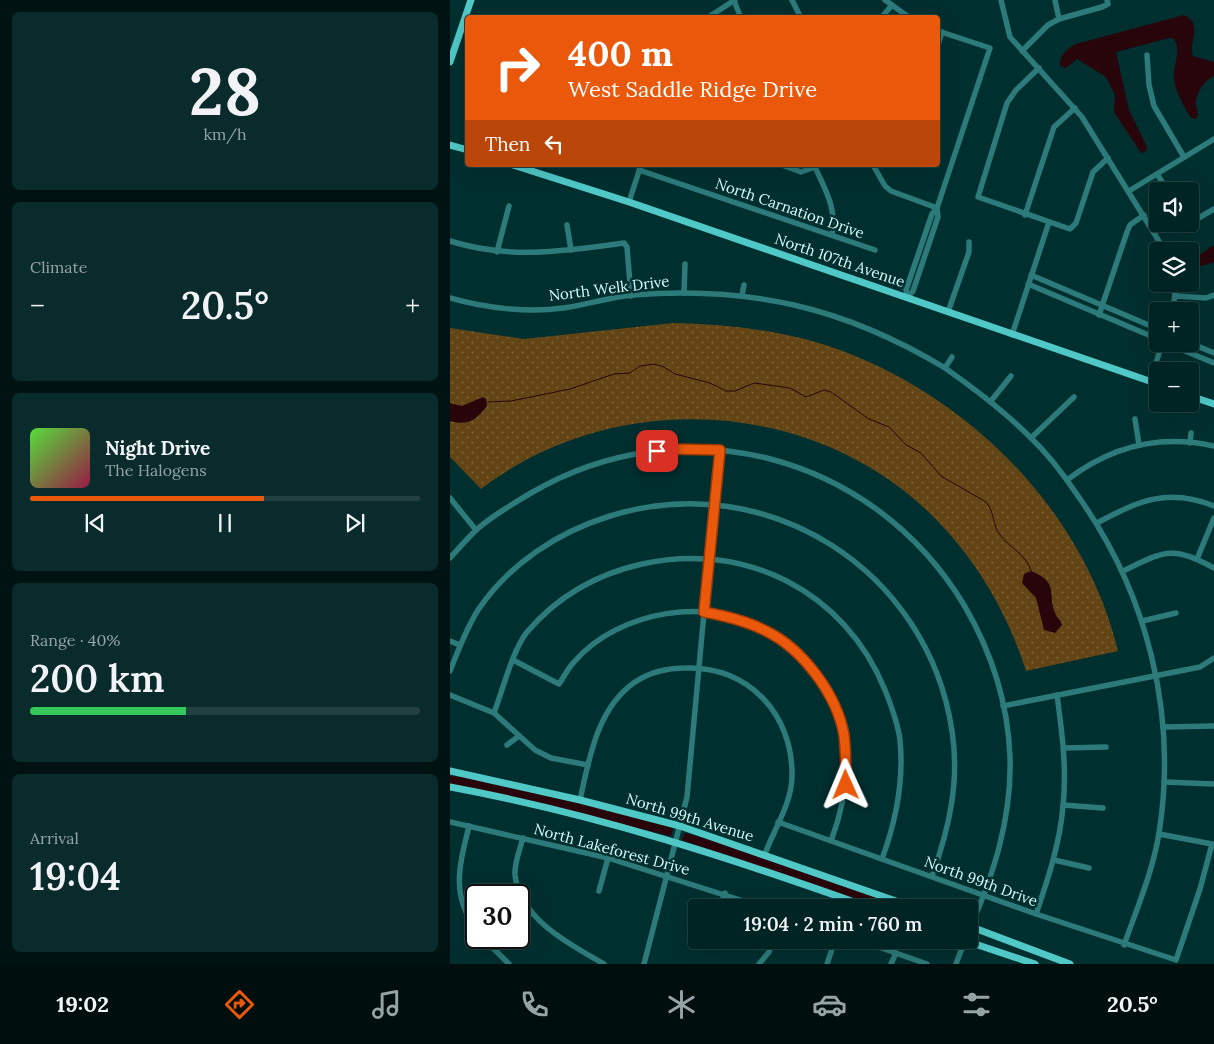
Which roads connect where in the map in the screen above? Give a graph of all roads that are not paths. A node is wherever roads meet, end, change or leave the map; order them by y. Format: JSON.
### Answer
{"nodes":[{"id":1,"x":471,"y":0,"type":"edge"},
{"id":2,"x":734,"y":0,"type":"edge"},
{"id":3,"x":792,"y":0,"type":"edge"},
{"id":4,"x":884,"y":0,"type":"edge"},
{"id":5,"x":1001,"y":0,"type":"edge"},
{"id":6,"x":1055,"y":0,"type":"edge"},
{"id":7,"x":1108,"y":2,"type":"edge"},
{"id":8,"x":892,"y":5,"type":"junction"},
{"id":9,"x":466,"y":15,"type":"edge"},
{"id":10,"x":712,"y":15,"type":"edge"},
{"id":11,"x":740,"y":15,"type":"edge"},
{"id":12,"x":800,"y":15,"type":"edge"},
{"id":13,"x":883,"y":15,"type":"edge"},
{"id":14,"x":906,"y":15,"type":"edge"},
{"id":15,"x":465,"y":18,"type":"edge"},
{"id":16,"x":1059,"y":19,"type":"junction"},
{"id":17,"x":940,"y":31,"type":"edge"},
{"id":18,"x":1022,"y":51,"type":"junction"},
{"id":19,"x":1147,"y":55,"type":"dead end"},
{"id":20,"x":450,"y":62,"type":"edge"},
{"id":21,"x":1039,"y":68,"type":"junction"},
{"id":22,"x":1075,"y":108,"type":"junction"},
{"id":23,"x":1214,"y":139,"type":"edge"},
{"id":24,"x":450,"y":144,"type":"edge"},
{"id":25,"x":465,"y":149,"type":"edge"},
{"id":26,"x":1184,"y":157,"type":"junction"},
{"id":27,"x":1108,"y":158,"type":"junction"},
{"id":28,"x":519,"y":167,"type":"edge"},
{"id":29,"x":788,"y":167,"type":"edge"},
{"id":30,"x":812,"y":167,"type":"edge"},
{"id":31,"x":814,"y":167,"type":"edge"},
{"id":32,"x":874,"y":167,"type":"edge"},
{"id":33,"x":640,"y":168,"type":"edge"},
{"id":34,"x":1157,"y":174,"type":"junction"},
{"id":35,"x":1162,"y":182,"type":"edge"},
{"id":36,"x":1129,"y":191,"type":"junction"},
{"id":37,"x":629,"y":202,"type":"junction"},
{"id":38,"x":509,"y":206,"type":"dead end"},
{"id":39,"x":937,"y":208,"type":"junction"},
{"id":40,"x":1214,"y":209,"type":"edge"},
{"id":41,"x":1025,"y":214,"type":"junction"},
{"id":42,"x":1144,"y":215,"type":"junction"},
{"id":43,"x":1199,"y":218,"type":"edge"},
{"id":44,"x":1049,"y":222,"type":"junction"},
{"id":45,"x":567,"y":225,"type":"dead end"},
{"id":46,"x":832,"y":235,"type":"junction"},
{"id":47,"x":450,"y":241,"type":"edge"},
{"id":48,"x":969,"y":242,"type":"dead end"},
{"id":49,"x":1160,"y":242,"type":"edge"},
{"id":50,"x":571,"y":250,"type":"junction"},
{"id":51,"x":875,"y":250,"type":"dead end"},
{"id":52,"x":497,"y":252,"type":"junction"},
{"id":53,"x":685,"y":264,"type":"dead end"},
{"id":54,"x":1032,"y":275,"type":"junction"},
{"id":55,"x":1028,"y":284,"type":"junction"},
{"id":56,"x":744,"y":285,"type":"dead end"},
{"id":57,"x":1176,"y":292,"type":"edge"},
{"id":58,"x":684,"y":293,"type":"junction"},
{"id":59,"x":742,"y":295,"type":"junction"},
{"id":60,"x":1214,"y":295,"type":"edge"},
{"id":61,"x":631,"y":296,"type":"junction"},
{"id":62,"x":1176,"y":296,"type":"junction"},
{"id":63,"x":450,"y":298,"type":"edge"},
{"id":64,"x":907,"y":298,"type":"junction"},
{"id":65,"x":1175,"y":302,"type":"edge"},
{"id":66,"x":1103,"y":305,"type":"junction"},
{"id":67,"x":948,"y":312,"type":"junction"},
{"id":68,"x":1100,"y":315,"type":"junction"},
{"id":69,"x":1149,"y":325,"type":"edge"},
{"id":70,"x":1012,"y":335,"type":"junction"},
{"id":71,"x":1149,"y":335,"type":"edge"},
{"id":72,"x":1199,"y":347,"type":"edge"},
{"id":73,"x":1187,"y":352,"type":"edge"},
{"id":74,"x":1214,"y":353,"type":"edge"},
{"id":75,"x":952,"y":357,"type":"dead end"},
{"id":76,"x":1214,"y":363,"type":"edge"},
{"id":77,"x":945,"y":368,"type":"junction"},
{"id":78,"x":1011,"y":376,"type":"dead end"},
{"id":79,"x":1149,"y":382,"type":"edge"},
{"id":80,"x":1074,"y":397,"type":"dead end"},
{"id":81,"x":1199,"y":399,"type":"edge"},
{"id":82,"x":991,"y":402,"type":"junction"},
{"id":83,"x":1214,"y":404,"type":"edge"},
{"id":84,"x":1135,"y":419,"type":"dead end"},
{"id":85,"x":1191,"y":433,"type":"dead end"},
{"id":86,"x":1031,"y":438,"type":"junction"},
{"id":87,"x":1190,"y":443,"type":"junction"},
{"id":88,"x":1139,"y":446,"type":"junction"},
{"id":89,"x":1214,"y":446,"type":"edge"},
{"id":90,"x":720,"y":450,"type":"junction"},
{"id":91,"x":1067,"y":480,"type":"junction"},
{"id":92,"x":450,"y":498,"type":"edge"},
{"id":93,"x":714,"y":505,"type":"junction"},
{"id":94,"x":1214,"y":506,"type":"edge"},
{"id":95,"x":1214,"y":518,"type":"edge"},
{"id":96,"x":1097,"y":523,"type":"junction"},
{"id":97,"x":476,"y":530,"type":"junction"},
{"id":98,"x":450,"y":558,"type":"edge"},
{"id":99,"x":709,"y":559,"type":"junction"},
{"id":100,"x":1197,"y":559,"type":"junction"},
{"id":101,"x":1214,"y":568,"type":"edge"},
{"id":102,"x":1124,"y":571,"type":"junction"},
{"id":103,"x":704,"y":612,"type":"junction"},
{"id":104,"x":1176,"y":613,"type":"dead end"},
{"id":105,"x":1142,"y":621,"type":"junction"},
{"id":106,"x":450,"y":641,"type":"edge"},
{"id":107,"x":460,"y":645,"type":"junction"},
{"id":108,"x":513,"y":660,"type":"junction"},
{"id":109,"x":1213,"y":661,"type":"edge"},
{"id":110,"x":699,"y":667,"type":"junction"},
{"id":111,"x":450,"y":671,"type":"edge"},
{"id":112,"x":1156,"y":675,"type":"junction"},
{"id":113,"x":450,"y":695,"type":"edge"},
{"id":114,"x":1057,"y":695,"type":"junction"},
{"id":115,"x":1002,"y":706,"type":"junction"},
{"id":116,"x":494,"y":712,"type":"junction"},
{"id":117,"x":1214,"y":726,"type":"edge"},
{"id":118,"x":1163,"y":727,"type":"junction"},
{"id":119,"x":519,"y":736,"type":"junction"},
{"id":120,"x":507,"y":745,"type":"dead end"},
{"id":121,"x":1106,"y":747,"type":"dead end"},
{"id":122,"x":1064,"y":748,"type":"junction"},
{"id":123,"x":588,"y":765,"type":"junction"},
{"id":124,"x":450,"y":771,"type":"edge"},
{"id":125,"x":1164,"y":782,"type":"junction"},
{"id":126,"x":1214,"y":784,"type":"edge"},
{"id":127,"x":450,"y":787,"type":"edge"},
{"id":128,"x":580,"y":800,"type":"junction"},
{"id":129,"x":1063,"y":805,"type":"junction"},
{"id":130,"x":1102,"y":808,"type":"dead end"},
{"id":131,"x":450,"y":822,"type":"edge"},
{"id":132,"x":778,"y":822,"type":"junction"},
{"id":133,"x":469,"y":826,"type":"junction"},
{"id":134,"x":680,"y":826,"type":"junction"},
{"id":135,"x":1159,"y":834,"type":"junction"},
{"id":136,"x":523,"y":838,"type":"junction"},
{"id":137,"x":676,"y":841,"type":"junction"},
{"id":138,"x":831,"y":841,"type":"junction"},
{"id":139,"x":765,"y":854,"type":"junction"},
{"id":140,"x":608,"y":858,"type":"junction"},
{"id":141,"x":882,"y":859,"type":"junction"},
{"id":142,"x":1054,"y":860,"type":"junction"},
{"id":143,"x":1089,"y":868,"type":"dead end"},
{"id":144,"x":666,"y":875,"type":"junction"},
{"id":145,"x":932,"y":876,"type":"junction"},
{"id":146,"x":599,"y":891,"type":"dead end"},
{"id":147,"x":725,"y":893,"type":"junction"},
{"id":148,"x":983,"y":895,"type":"junction"},
{"id":149,"x":723,"y":899,"type":"edge"},
{"id":150,"x":741,"y":899,"type":"edge"},
{"id":151,"x":845,"y":899,"type":"edge"},
{"id":152,"x":891,"y":899,"type":"edge"},
{"id":153,"x":465,"y":906,"type":"edge"},
{"id":154,"x":978,"y":907,"type":"edge"},
{"id":155,"x":1036,"y":914,"type":"junction"},
{"id":156,"x":978,"y":931,"type":"edge"},
{"id":157,"x":1124,"y":944,"type":"junction"},
{"id":158,"x":978,"y":945,"type":"edge"},
{"id":159,"x":494,"y":949,"type":"edge"},
{"id":160,"x":770,"y":949,"type":"edge"},
{"id":161,"x":832,"y":949,"type":"edge"},
{"id":162,"x":885,"y":949,"type":"edge"},
{"id":163,"x":961,"y":949,"type":"edge"},
{"id":164,"x":896,"y":953,"type":"junction"},
{"id":165,"x":509,"y":964,"type":"edge"},
{"id":166,"x":604,"y":964,"type":"edge"},
{"id":167,"x":644,"y":964,"type":"edge"},
{"id":168,"x":759,"y":964,"type":"edge"},
{"id":169,"x":827,"y":964,"type":"edge"},
{"id":170,"x":892,"y":964,"type":"edge"},
{"id":171,"x":927,"y":964,"type":"edge"},
{"id":172,"x":956,"y":964,"type":"edge"},
{"id":173,"x":1035,"y":964,"type":"edge"},
{"id":174,"x":1070,"y":964,"type":"edge"}],
"edges":[{"from":1,"to":9,"type":"main road"},
{"from":2,"to":10,"type":"street"},
{"from":2,"to":11,"type":"street"},
{"from":3,"to":12,"type":"street"},
{"from":4,"to":8,"type":"street"},
{"from":5,"to":18,"type":"street"},
{"from":6,"to":16,"type":"street"},
{"from":7,"to":16,"type":"street"},
{"from":8,"to":13,"type":"street"},
{"from":8,"to":14,"type":"street"},
{"from":15,"to":20,"type":"main road"},
{"from":16,"to":18,"type":"street"},
{"from":17,"to":39,"type":"street"},
{"from":18,"to":21,"type":"street"},
{"from":19,"to":26,"type":"street"},
{"from":21,"to":22,"type":"street"},
{"from":21,"to":41,"type":"street"},
{"from":22,"to":27,"type":"street"},
{"from":22,"to":41,"type":"street"},
{"from":23,"to":26,"type":"street"},
{"from":24,"to":25,"type":"main road"},
{"from":26,"to":34,"type":"street"},
{"from":27,"to":36,"type":"street"},
{"from":27,"to":44,"type":"street"},
{"from":28,"to":37,"type":"main road","name":"North 107th Avenue"},
{"from":29,"to":30,"type":"street"},
{"from":31,"to":46,"type":"street"},
{"from":32,"to":39,"type":"street"},
{"from":33,"to":37,"type":"street"},
{"from":33,"to":46,"type":"street","name":"North Carnation Drive"},
{"from":34,"to":35,"type":"street"},
{"from":34,"to":36,"type":"street"},
{"from":36,"to":42,"type":"street"},
{"from":37,"to":64,"type":"main road","name":"North 107th Avenue"},
{"from":38,"to":52,"type":"street"},
{"from":39,"to":64,"type":"street"},
{"from":40,"to":43,"type":"street"},
{"from":41,"to":44,"type":"street"},
{"from":42,"to":49,"type":"street"},
{"from":42,"to":66,"type":"street"},
{"from":44,"to":54,"type":"street"},
{"from":45,"to":50,"type":"street"},
{"from":46,"to":51,"type":"street","name":"North Carnation Drive"},
{"from":47,"to":52,"type":"street"},
{"from":48,"to":67,"type":"street"},
{"from":50,"to":52,"type":"street"},
{"from":50,"to":61,"type":"street"},
{"from":53,"to":58,"type":"street"},
{"from":54,"to":55,"type":"street"},
{"from":54,"to":66,"type":"street"},
{"from":55,"to":68,"type":"street"},
{"from":55,"to":70,"type":"street"},
{"from":56,"to":59,"type":"street"},
{"from":57,"to":62,"type":"street"},
{"from":58,"to":59,"type":"street","name":"North Welk Drive"},
{"from":58,"to":61,"type":"street","name":"North Welk Drive"},
{"from":59,"to":77,"type":"street","name":"North Welk Drive"},
{"from":60,"to":62,"type":"street"},
{"from":61,"to":63,"type":"street","name":"North Welk Drive"},
{"from":62,"to":65,"type":"street"},
{"from":64,"to":67,"type":"main road","name":"North 107th Avenue"},
{"from":66,"to":68,"type":"street"},
{"from":66,"to":69,"type":"street"},
{"from":67,"to":70,"type":"main road","name":"North 107th Avenue"},
{"from":68,"to":71,"type":"street"},
{"from":70,"to":79,"type":"main road","name":"North 107th Avenue"},
{"from":72,"to":74,"type":"street"},
{"from":73,"to":76,"type":"street"},
{"from":75,"to":77,"type":"street"},
{"from":77,"to":82,"type":"street","name":"North Welk Drive"},
{"from":78,"to":82,"type":"street"},
{"from":80,"to":86,"type":"street"},
{"from":81,"to":83,"type":"main road"},
{"from":82,"to":86,"type":"street","name":"North Welk Drive"},
{"from":84,"to":88,"type":"street"},
{"from":85,"to":87,"type":"street"},
{"from":86,"to":91,"type":"street","name":"North Welk Drive"},
{"from":87,"to":88,"type":"street"},
{"from":87,"to":89,"type":"street"},
{"from":88,"to":91,"type":"street"},
{"from":90,"to":93,"type":"street"},
{"from":90,"to":97,"type":"street"},
{"from":90,"to":115,"type":"street"},
{"from":91,"to":96,"type":"street","name":"North Welk Drive"},
{"from":92,"to":97,"type":"street"},
{"from":93,"to":99,"type":"street"},
{"from":93,"to":107,"type":"street"},
{"from":93,"to":145,"type":"street"},
{"from":94,"to":96,"type":"street"},
{"from":95,"to":100,"type":"street"},
{"from":96,"to":102,"type":"street","name":"North Welk Drive"},
{"from":97,"to":98,"type":"street"},
{"from":99,"to":103,"type":"street"},
{"from":99,"to":108,"type":"street"},
{"from":99,"to":141,"type":"street"},
{"from":100,"to":101,"type":"street"},
{"from":100,"to":102,"type":"street"},
{"from":102,"to":105,"type":"street","name":"North Welk Drive"},
{"from":103,"to":108,"type":"street"},
{"from":103,"to":110,"type":"street"},
{"from":103,"to":138,"type":"street"},
{"from":104,"to":105,"type":"street"},
{"from":105,"to":112,"type":"street","name":"North Welk Drive"},
{"from":106,"to":107,"type":"street"},
{"from":107,"to":111,"type":"street"},
{"from":108,"to":116,"type":"street"},
{"from":109,"to":112,"type":"street"},
{"from":110,"to":123,"type":"street"},
{"from":110,"to":132,"type":"street"},
{"from":110,"to":134,"type":"street"},
{"from":112,"to":114,"type":"street"},
{"from":112,"to":118,"type":"street","name":"North Welk Drive"},
{"from":113,"to":116,"type":"street"},
{"from":114,"to":115,"type":"street"},
{"from":114,"to":122,"type":"street"},
{"from":115,"to":148,"type":"street"},
{"from":116,"to":119,"type":"street"},
{"from":117,"to":118,"type":"street"},
{"from":118,"to":125,"type":"street","name":"North Welk Drive"},
{"from":119,"to":120,"type":"street"},
{"from":119,"to":123,"type":"street"},
{"from":121,"to":122,"type":"street"},
{"from":122,"to":129,"type":"street"},
{"from":123,"to":128,"type":"street"},
{"from":124,"to":128,"type":"main road","name":"North 99th Avenue"},
{"from":125,"to":126,"type":"street"},
{"from":125,"to":135,"type":"street","name":"North Welk Drive"},
{"from":127,"to":137,"type":"main road","name":"North 99th Avenue"},
{"from":128,"to":134,"type":"main road","name":"North 99th Avenue"},
{"from":129,"to":130,"type":"street"},
{"from":129,"to":142,"type":"street"},
{"from":131,"to":133,"type":"street","name":"North Lakeforest Drive"},
{"from":132,"to":138,"type":"street","name":"North 99th Drive"},
{"from":132,"to":139,"type":"street"},
{"from":133,"to":136,"type":"street","name":"North Lakeforest Drive"},
{"from":133,"to":153,"type":"street"},
{"from":134,"to":137,"type":"street"},
{"from":134,"to":139,"type":"main road","name":"North 99th Avenue"},
{"from":135,"to":157,"type":"street","name":"North Welk Drive"},
{"from":135,"to":157,"type":"street","name":"North 99th Drive"},
{"from":136,"to":140,"type":"street","name":"North Lakeforest Drive"},
{"from":136,"to":166,"type":"street"},
{"from":137,"to":144,"type":"street"},
{"from":137,"to":151,"type":"main road","name":"North 99th Avenue"},
{"from":138,"to":141,"type":"street","name":"North 99th Drive"},
{"from":139,"to":152,"type":"main road","name":"North 99th Avenue"},
{"from":140,"to":144,"type":"street","name":"North Lakeforest Drive"},
{"from":140,"to":146,"type":"street"},
{"from":141,"to":145,"type":"street","name":"North 99th Drive"},
{"from":142,"to":143,"type":"street"},
{"from":142,"to":155,"type":"street"},
{"from":144,"to":147,"type":"street","name":"North Lakeforest Drive"},
{"from":144,"to":167,"type":"street"},
{"from":145,"to":148,"type":"street","name":"North 99th Drive"},
{"from":147,"to":149,"type":"street"},
{"from":147,"to":150,"type":"street","name":"North Lakeforest Drive"},
{"from":148,"to":154,"type":"street"},
{"from":148,"to":155,"type":"street","name":"North 99th Drive"},
{"from":155,"to":157,"type":"street","name":"North 99th Drive"},
{"from":156,"to":174,"type":"main road"},
{"from":158,"to":173,"type":"main road"},
{"from":159,"to":165,"type":"street"},
{"from":160,"to":168,"type":"street"},
{"from":161,"to":169,"type":"street"},
{"from":162,"to":164,"type":"street"},
{"from":163,"to":172,"type":"street"},
{"from":164,"to":170,"type":"street"},
{"from":164,"to":171,"type":"street"}]}
